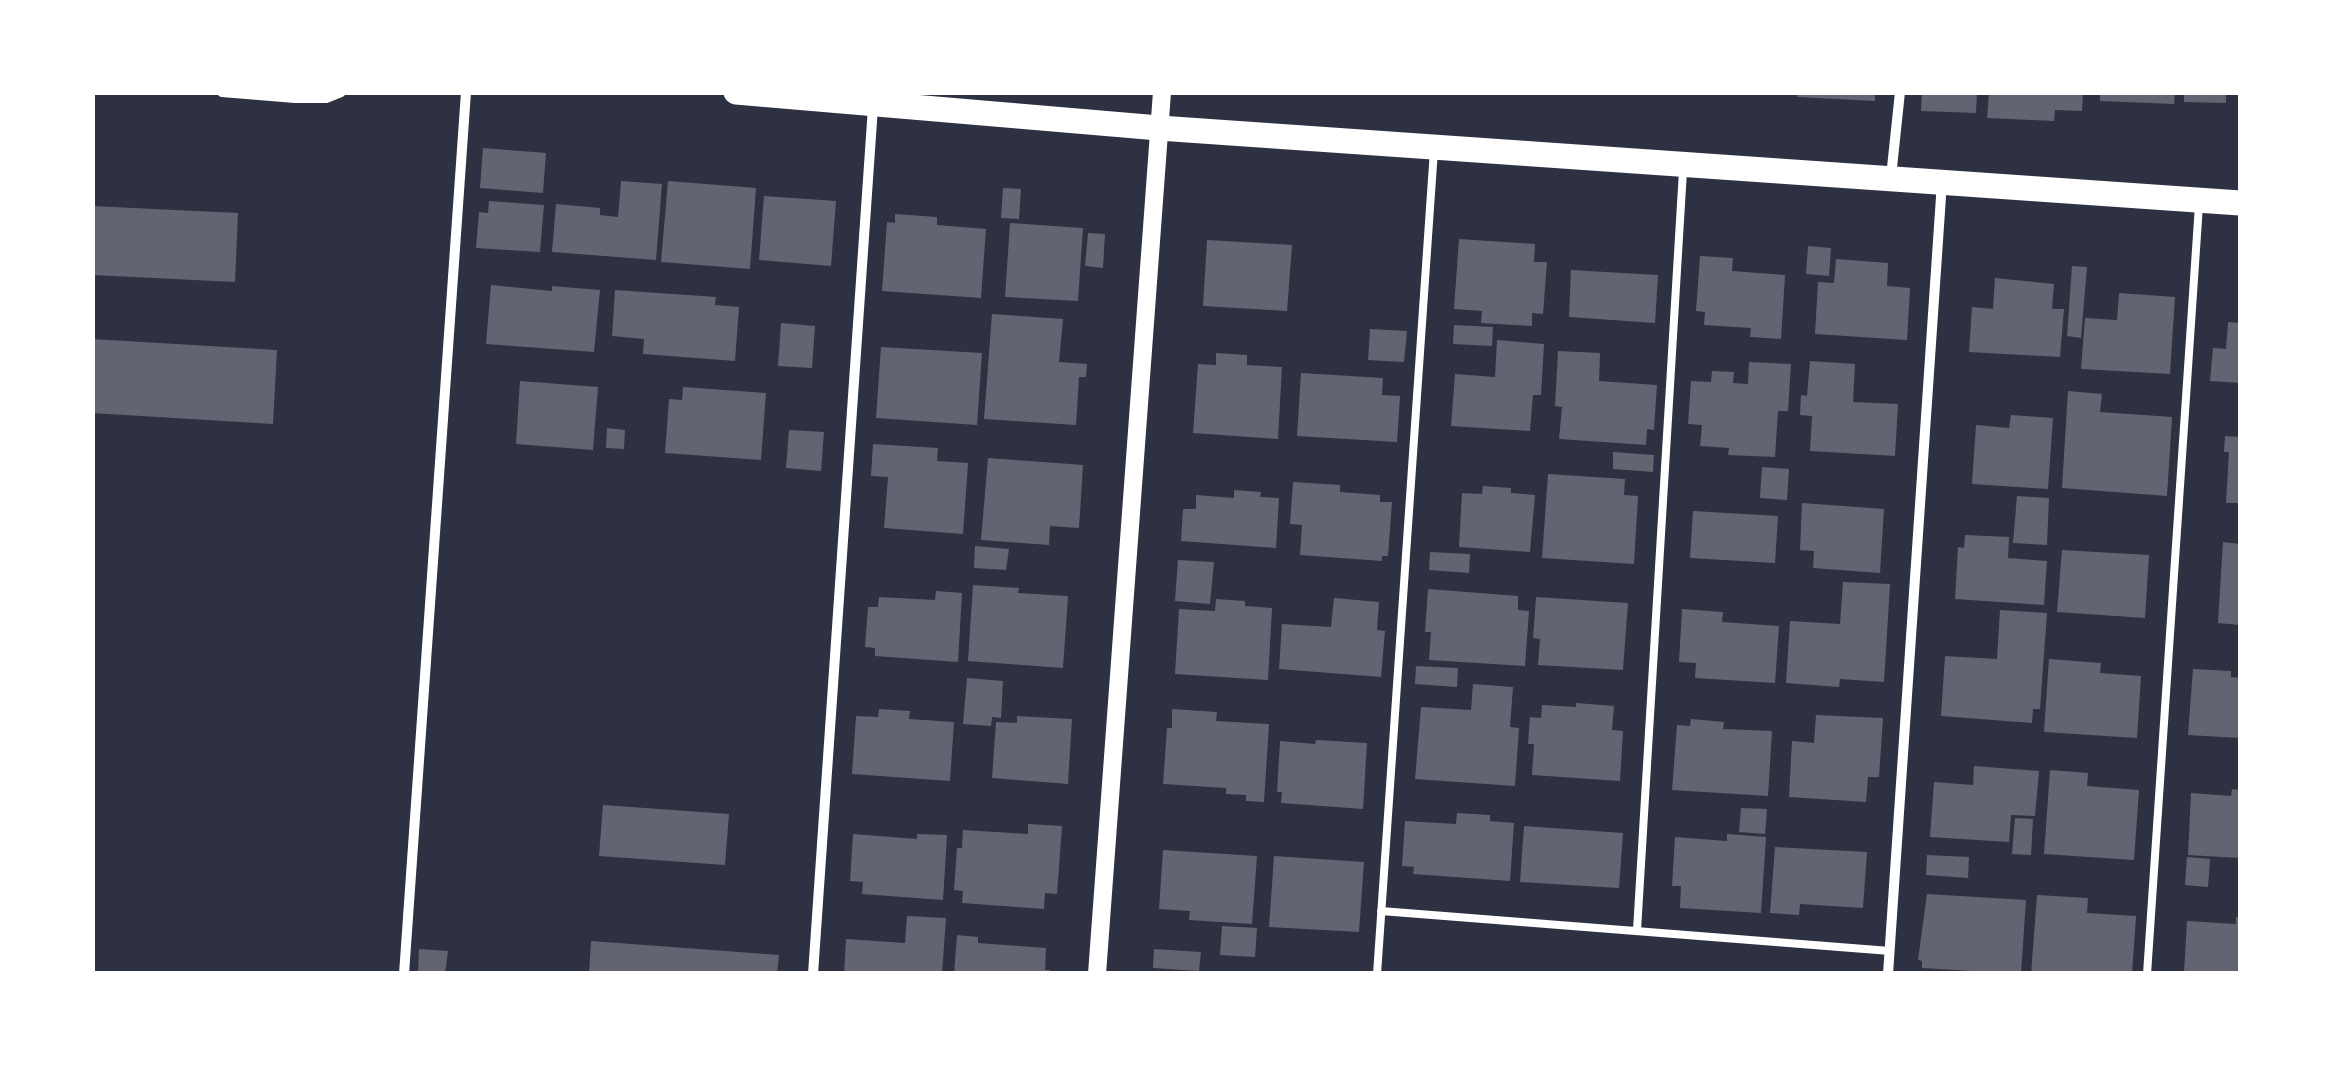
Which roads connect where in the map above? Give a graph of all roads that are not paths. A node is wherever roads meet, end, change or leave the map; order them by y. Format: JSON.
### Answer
{"nodes":[{"id":1,"x":222,"y":92,"type":"edge"},
{"id":2,"x":341,"y":92,"type":"edge"},
{"id":3,"x":466,"y":92,"type":"edge"},
{"id":4,"x":736,"y":92,"type":"edge"},
{"id":5,"x":1162,"y":92,"type":"edge"},
{"id":6,"x":1900,"y":92,"type":"edge"},
{"id":7,"x":873,"y":106,"type":"junction"},
{"id":8,"x":1160,"y":128,"type":"junction"},
{"id":9,"x":1434,"y":146,"type":"junction"},
{"id":10,"x":1683,"y":163,"type":"junction"},
{"id":11,"x":1891,"y":178,"type":"junction"},
{"id":12,"x":1942,"y":182,"type":"junction"},
{"id":13,"x":2200,"y":200,"type":"junction"},
{"id":14,"x":2240,"y":203,"type":"edge"},
{"id":15,"x":1381,"y":911,"type":"junction"},
{"id":16,"x":1638,"y":930,"type":"junction"},
{"id":17,"x":1890,"y":952,"type":"junction"},
{"id":18,"x":404,"y":974,"type":"edge"},
{"id":19,"x":813,"y":974,"type":"edge"},
{"id":20,"x":1097,"y":974,"type":"edge"},
{"id":21,"x":1377,"y":974,"type":"edge"},
{"id":22,"x":1888,"y":974,"type":"edge"},
{"id":23,"x":2147,"y":974,"type":"edge"}],
"edges":[{"from":1,"to":2,"type":"street"},
{"from":3,"to":18,"type":"street"},
{"from":4,"to":7,"type":"main road"},
{"from":5,"to":8,"type":"street"},
{"from":6,"to":11,"type":"street"},
{"from":7,"to":8,"type":"main road"},
{"from":7,"to":19,"type":"street"},
{"from":8,"to":9,"type":"main road"},
{"from":8,"to":20,"type":"street"},
{"from":9,"to":10,"type":"main road"},
{"from":9,"to":15,"type":"lane"},
{"from":10,"to":11,"type":"main road"},
{"from":10,"to":16,"type":"lane"},
{"from":11,"to":12,"type":"main road"},
{"from":12,"to":13,"type":"main road"},
{"from":12,"to":17,"type":"street"},
{"from":13,"to":14,"type":"main road"},
{"from":13,"to":23,"type":"lane"},
{"from":15,"to":16,"type":"lane"},
{"from":15,"to":21,"type":"lane"},
{"from":16,"to":17,"type":"lane"},
{"from":17,"to":22,"type":"street"}]}
